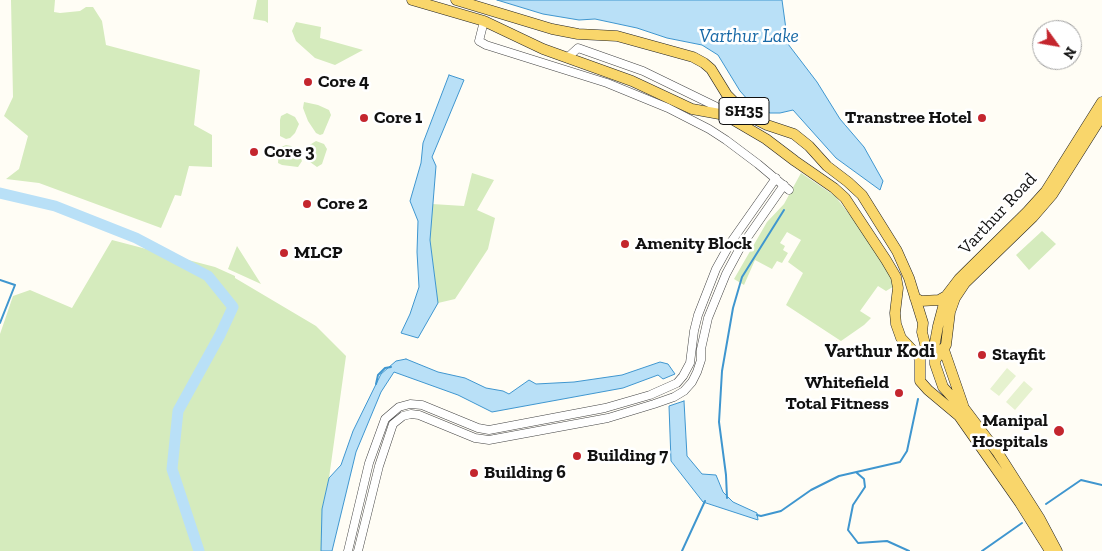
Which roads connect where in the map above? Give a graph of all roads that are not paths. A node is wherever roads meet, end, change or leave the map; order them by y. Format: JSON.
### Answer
{"nodes":[{"id":1,"x":412,"y":0,"type":"edge"},
{"id":2,"x":456,"y":0,"type":"edge"},
{"id":3,"x":484,"y":21,"type":"junction"},
{"id":4,"x":567,"y":58,"type":"junction"},
{"id":5,"x":1102,"y":102,"type":"edge"},
{"id":6,"x":690,"y":113,"type":"junction"},
{"id":7,"x":725,"y":115,"type":"junction"},
{"id":8,"x":1102,"y":116,"type":"edge"},
{"id":9,"x":776,"y":178,"type":"junction"},
{"id":10,"x":720,"y":262,"type":"junction"},
{"id":11,"x":729,"y":267,"type":"junction"},
{"id":12,"x":906,"y":272,"type":"junction"},
{"id":13,"x":896,"y":276,"type":"junction"},
{"id":14,"x":946,"y":296,"type":"junction"},
{"id":15,"x":915,"y":298,"type":"junction"},
{"id":16,"x":944,"y":350,"type":"junction"},
{"id":17,"x":929,"y":358,"type":"junction"},
{"id":18,"x":668,"y":388,"type":"junction"},
{"id":19,"x":671,"y":398,"type":"junction"},
{"id":20,"x":634,"y":400,"type":"junction"},
{"id":21,"x":964,"y":408,"type":"junction"},
{"id":22,"x":637,"y":410,"type":"junction"},
{"id":23,"x":352,"y":534,"type":"junction"},
{"id":24,"x":362,"y":536,"type":"junction"},
{"id":25,"x":348,"y":551,"type":"edge"},
{"id":26,"x":358,"y":551,"type":"edge"},
{"id":27,"x":1050,"y":551,"type":"edge"},
{"id":28,"x":1057,"y":551,"type":"edge"}],
"edges":[{"from":1,"to":3,"type":"main road","number":"SH35"},
{"from":2,"to":12,"type":"main road","number":"SH35"},
{"from":3,"to":4,"type":"main road","number":"SH35"},
{"from":3,"to":6,"type":"street"},
{"from":4,"to":6,"type":"main road","number":"SH35"},
{"from":4,"to":7,"type":"street","number":"SH35"},
{"from":5,"to":14,"type":"main road","name":"Varthur Road"},
{"from":6,"to":7,"type":"main road","number":"SH35"},
{"from":6,"to":9,"type":"street"},
{"from":7,"to":13,"type":"main road","number":"SH35"},
{"from":8,"to":16,"type":"main road","name":"Varthur Road"},
{"from":9,"to":10,"type":"street"},
{"from":9,"to":11,"type":"street"},
{"from":10,"to":11,"type":"street"},
{"from":10,"to":18,"type":"street"},
{"from":11,"to":19,"type":"street"},
{"from":12,"to":13,"type":"main road"},
{"from":12,"to":15,"type":"main road","number":"SH35"},
{"from":13,"to":17,"type":"main road","number":"SH35"},
{"from":14,"to":15,"type":"main road"},
{"from":14,"to":17,"type":"main road","name":"Varthur Road"},
{"from":15,"to":17,"type":"main road","number":"SH35"},
{"from":16,"to":17,"type":"main road"},
{"from":16,"to":21,"type":"main road"},
{"from":17,"to":21,"type":"main road","number":"SH35"},
{"from":17,"to":27,"type":"main road","number":"SH35"},
{"from":18,"to":19,"type":"street"},
{"from":18,"to":20,"type":"street"},
{"from":19,"to":22,"type":"street"},
{"from":20,"to":22,"type":"street"},
{"from":20,"to":23,"type":"street"},
{"from":21,"to":28,"type":"main road","number":"SH35"},
{"from":22,"to":24,"type":"street"},
{"from":23,"to":24,"type":"street"},
{"from":23,"to":25,"type":"street"},
{"from":24,"to":26,"type":"street"}]}
